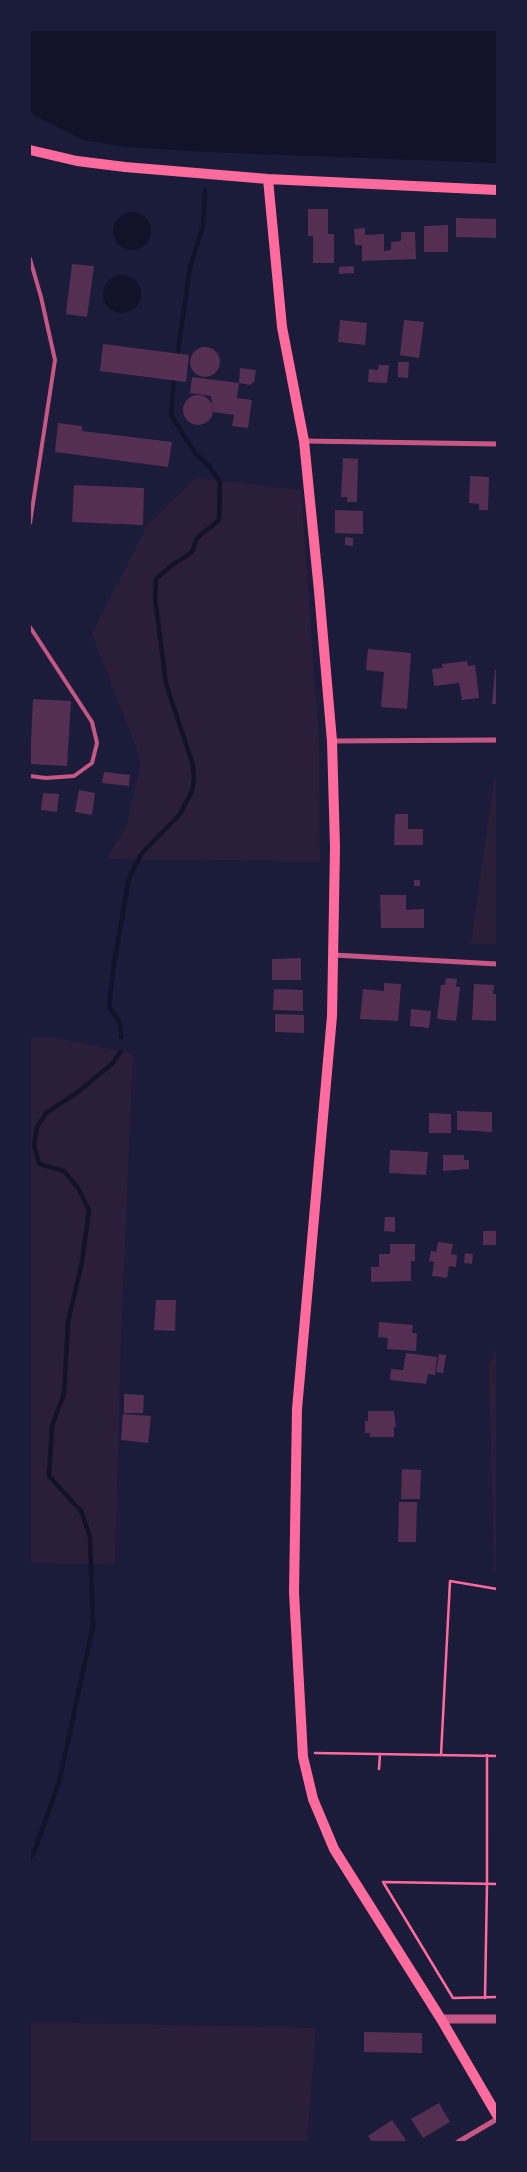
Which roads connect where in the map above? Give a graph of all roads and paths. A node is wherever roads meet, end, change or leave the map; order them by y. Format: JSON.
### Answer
{"nodes":[{"id":1,"x":30,"y":150,"type":"edge"},
{"id":2,"x":268,"y":179,"type":"junction"},
{"id":3,"x":497,"y":190,"type":"edge"},
{"id":4,"x":30,"y":259,"type":"edge"},
{"id":5,"x":304,"y":441,"type":"junction"},
{"id":6,"x":497,"y":444,"type":"edge"},
{"id":7,"x":30,"y":523,"type":"edge"},
{"id":8,"x":30,"y":628,"type":"edge"},
{"id":9,"x":497,"y":740,"type":"edge"},
{"id":10,"x":332,"y":741,"type":"junction"},
{"id":11,"x":30,"y":776,"type":"edge"},
{"id":12,"x":334,"y":955,"type":"junction"},
{"id":13,"x":497,"y":964,"type":"edge"},
{"id":14,"x":497,"y":1589,"type":"edge"},
{"id":15,"x":303,"y":1752,"type":"junction"},
{"id":16,"x":380,"y":1754,"type":"junction"},
{"id":17,"x":441,"y":1755,"type":"junction"},
{"id":18,"x":487,"y":1755,"type":"junction"},
{"id":19,"x":497,"y":1756,"type":"edge"},
{"id":20,"x":379,"y":1769,"type":"dead end"},
{"id":21,"x":487,"y":1884,"type":"junction"},
{"id":22,"x":497,"y":1884,"type":"edge"},
{"id":23,"x":484,"y":1998,"type":"junction"},
{"id":24,"x":497,"y":1998,"type":"edge"},
{"id":25,"x":441,"y":2019,"type":"junction"},
{"id":26,"x":497,"y":2019,"type":"edge"},
{"id":27,"x":497,"y":2115,"type":"edge"},
{"id":28,"x":497,"y":2119,"type":"edge"},
{"id":29,"x":458,"y":2142,"type":"edge"}],
"edges":[{"from":1,"to":2,"type":"main road"},
{"from":2,"to":3,"type":"main road"},
{"from":2,"to":5,"type":"main road"},
{"from":4,"to":7,"type":"lane"},
{"from":5,"to":6,"type":"street"},
{"from":5,"to":10,"type":"main road"},
{"from":8,"to":11,"type":"lane"},
{"from":9,"to":10,"type":"street"},
{"from":10,"to":12,"type":"main road"},
{"from":12,"to":13,"type":"street"},
{"from":12,"to":15,"type":"main road"},
{"from":14,"to":17,"type":"path"},
{"from":15,"to":16,"type":"path"},
{"from":15,"to":25,"type":"main road"},
{"from":16,"to":17,"type":"path"},
{"from":16,"to":20,"type":"path"},
{"from":17,"to":18,"type":"path"},
{"from":18,"to":19,"type":"path"},
{"from":18,"to":21,"type":"path"},
{"from":21,"to":22,"type":"path"},
{"from":21,"to":23,"type":"path"},
{"from":21,"to":23,"type":"path"},
{"from":23,"to":24,"type":"path"},
{"from":25,"to":26,"type":"street"},
{"from":25,"to":27,"type":"main road"},
{"from":28,"to":29,"type":"street"}]}
